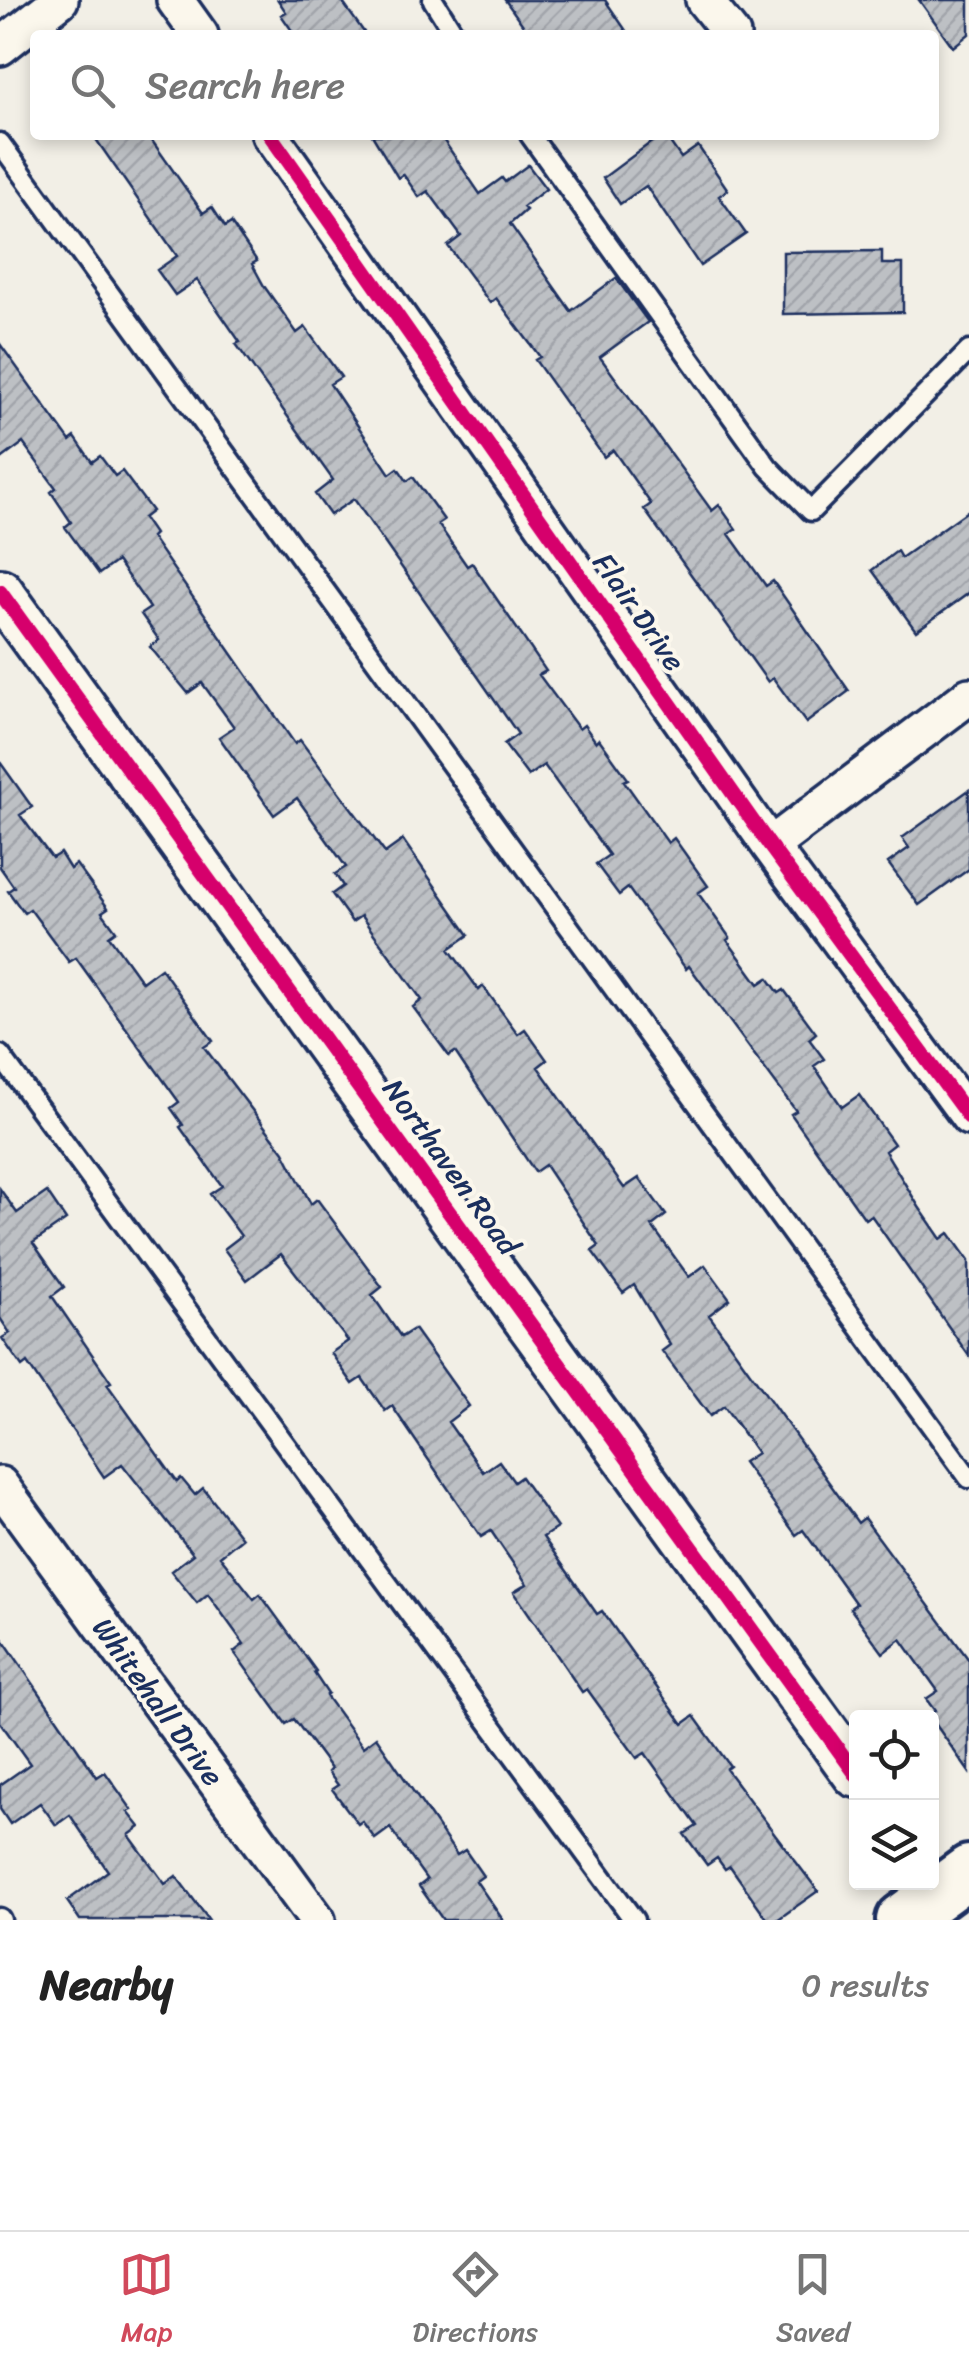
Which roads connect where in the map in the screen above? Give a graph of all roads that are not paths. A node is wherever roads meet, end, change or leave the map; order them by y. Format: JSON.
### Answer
{"nodes":[{"id":1,"x":60,"y":0,"type":"edge"},
{"id":2,"x":175,"y":0,"type":"edge"},
{"id":3,"x":433,"y":0,"type":"edge"},
{"id":4,"x":704,"y":0,"type":"edge"},
{"id":5,"x":196,"y":30,"type":"edge"},
{"id":6,"x":452,"y":30,"type":"edge"},
{"id":7,"x":728,"y":30,"type":"edge"},
{"id":8,"x":0,"y":47,"type":"edge"},
{"id":9,"x":274,"y":140,"type":"edge"},
{"id":10,"x":534,"y":140,"type":"edge"},
{"id":11,"x":0,"y":142,"type":"edge"},
{"id":12,"x":969,"y":351,"type":"edge"},
{"id":13,"x":0,"y":592,"type":"edge"},
{"id":14,"x":969,"y":696,"type":"edge"},
{"id":15,"x":770,"y":846,"type":"junction"},
{"id":16,"x":0,"y":1055,"type":"edge"},
{"id":17,"x":969,"y":1117,"type":"edge"},
{"id":18,"x":969,"y":1478,"type":"edge"},
{"id":19,"x":0,"y":1484,"type":"edge"},
{"id":20,"x":849,"y":1764,"type":"edge"},
{"id":21,"x":317,"y":1920,"type":"edge"},
{"id":22,"x":634,"y":1920,"type":"edge"}],
"edges":[{"from":1,"to":8,"type":"street"},
{"from":2,"to":5,"type":"street"},
{"from":3,"to":6,"type":"lane"},
{"from":4,"to":7,"type":"street"},
{"from":9,"to":15,"type":"street","name":"Flair Drive"},
{"from":10,"to":12,"type":"lane"},
{"from":11,"to":18,"type":"lane"},
{"from":13,"to":20,"type":"street","name":"Northaven Road"},
{"from":14,"to":15,"type":"street"},
{"from":15,"to":17,"type":"street","name":"Flair Drive"},
{"from":16,"to":22,"type":"lane"},
{"from":19,"to":21,"type":"street","name":"Whitehall Drive"}]}
